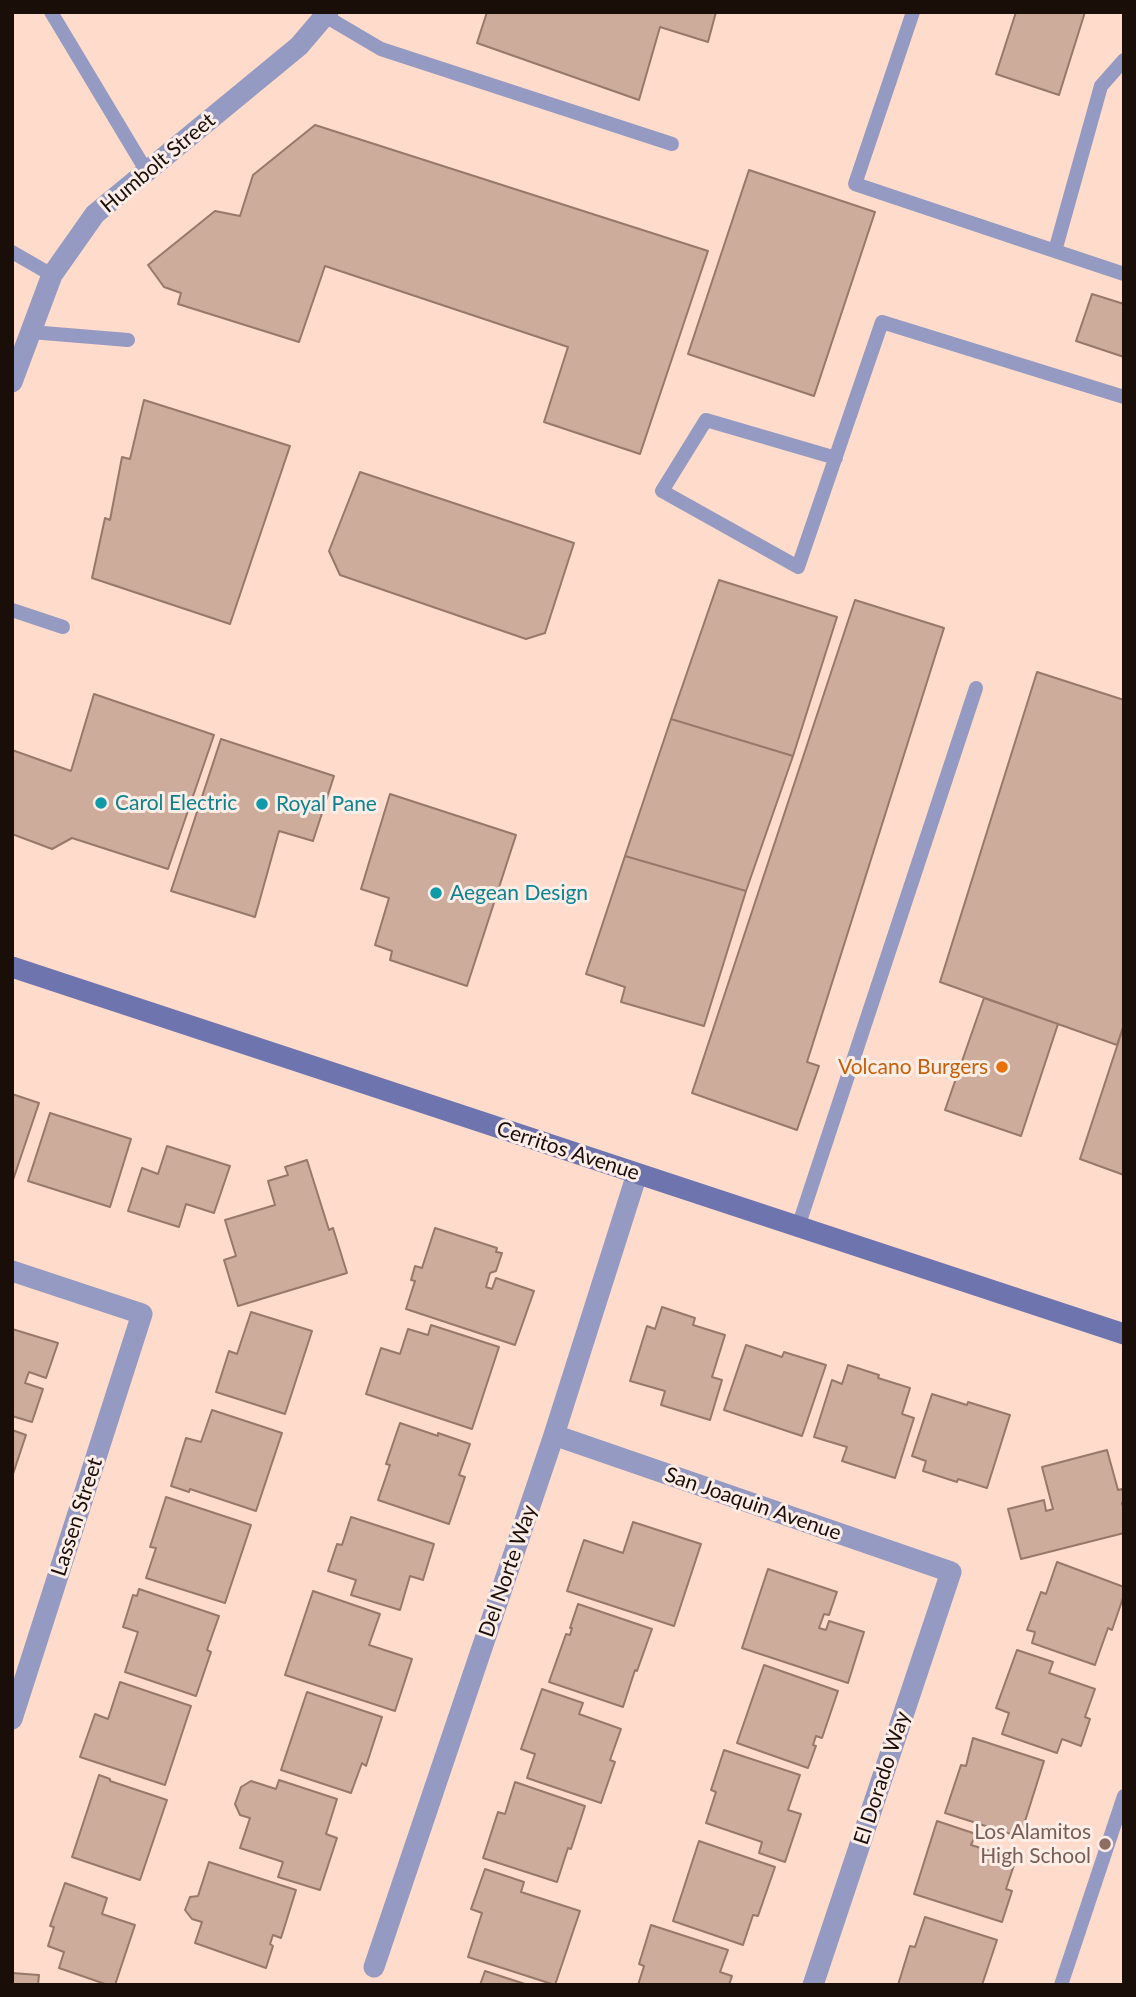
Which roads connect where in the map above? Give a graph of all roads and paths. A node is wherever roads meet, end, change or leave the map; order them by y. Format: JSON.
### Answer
{"nodes":[{"id":1,"x":51,"y":12,"type":"edge"},
{"id":2,"x":913,"y":12,"type":"edge"},
{"id":3,"x":326,"y":14,"type":"edge"},
{"id":4,"x":1124,"y":60,"type":"edge"},
{"id":5,"x":672,"y":144,"type":"dead end"},
{"id":6,"x":147,"y":172,"type":"junction"},
{"id":7,"x":1055,"y":251,"type":"junction"},
{"id":8,"x":12,"y":252,"type":"edge"},
{"id":9,"x":1124,"y":274,"type":"edge"},
{"id":10,"x":52,"y":275,"type":"junction"},
{"id":11,"x":31,"y":331,"type":"junction"},
{"id":12,"x":128,"y":340,"type":"dead end"},
{"id":13,"x":12,"y":382,"type":"edge"},
{"id":14,"x":1124,"y":397,"type":"edge"},
{"id":15,"x":836,"y":458,"type":"junction"},
{"id":16,"x":12,"y":610,"type":"edge"},
{"id":17,"x":63,"y":626,"type":"dead end"},
{"id":18,"x":976,"y":688,"type":"dead end"},
{"id":19,"x":12,"y":967,"type":"edge"},
{"id":20,"x":637,"y":1174,"type":"junction"},
{"id":21,"x":798,"y":1227,"type":"junction"},
{"id":22,"x":12,"y":1271,"type":"edge"},
{"id":23,"x":1124,"y":1335,"type":"edge"},
{"id":24,"x":554,"y":1435,"type":"junction"},
{"id":25,"x":951,"y":1572,"type":"joint"},
{"id":26,"x":12,"y":1719,"type":"edge"},
{"id":27,"x":1124,"y":1796,"type":"edge"},
{"id":28,"x":374,"y":1967,"type":"dead end"},
{"id":29,"x":813,"y":1985,"type":"edge"},
{"id":30,"x":1061,"y":1985,"type":"edge"}],
"edges":[{"from":1,"to":6,"type":"lane"},
{"from":2,"to":7,"type":"lane"},
{"from":3,"to":5,"type":"lane"},
{"from":3,"to":6,"type":"street","name":"Humbolt Street"},
{"from":4,"to":7,"type":"lane"},
{"from":6,"to":10,"type":"street","name":"Humbolt Street"},
{"from":7,"to":9,"type":"lane"},
{"from":8,"to":10,"type":"lane"},
{"from":10,"to":11,"type":"street","name":"Humbolt Street"},
{"from":11,"to":12,"type":"lane"},
{"from":11,"to":13,"type":"street","name":"Humbolt Street"},
{"from":14,"to":15,"type":"lane"},
{"from":15,"to":15,"type":"lane"},
{"from":16,"to":17,"type":"lane"},
{"from":18,"to":21,"type":"lane"},
{"from":19,"to":20,"type":"main road","name":"Cerritos Avenue"},
{"from":20,"to":21,"type":"main road","name":"Cerritos Avenue"},
{"from":20,"to":24,"type":"street","name":"Del Norte Way"},
{"from":21,"to":23,"type":"main road","name":"Cerritos Avenue"},
{"from":22,"to":26,"type":"street","name":"Lassen Street"},
{"from":24,"to":25,"type":"street","name":"San Joaquin Avenue"},
{"from":24,"to":28,"type":"street","name":"Del Norte Way"},
{"from":25,"to":29,"type":"street","name":"El Dorado Way"},
{"from":27,"to":30,"type":"lane"}]}
